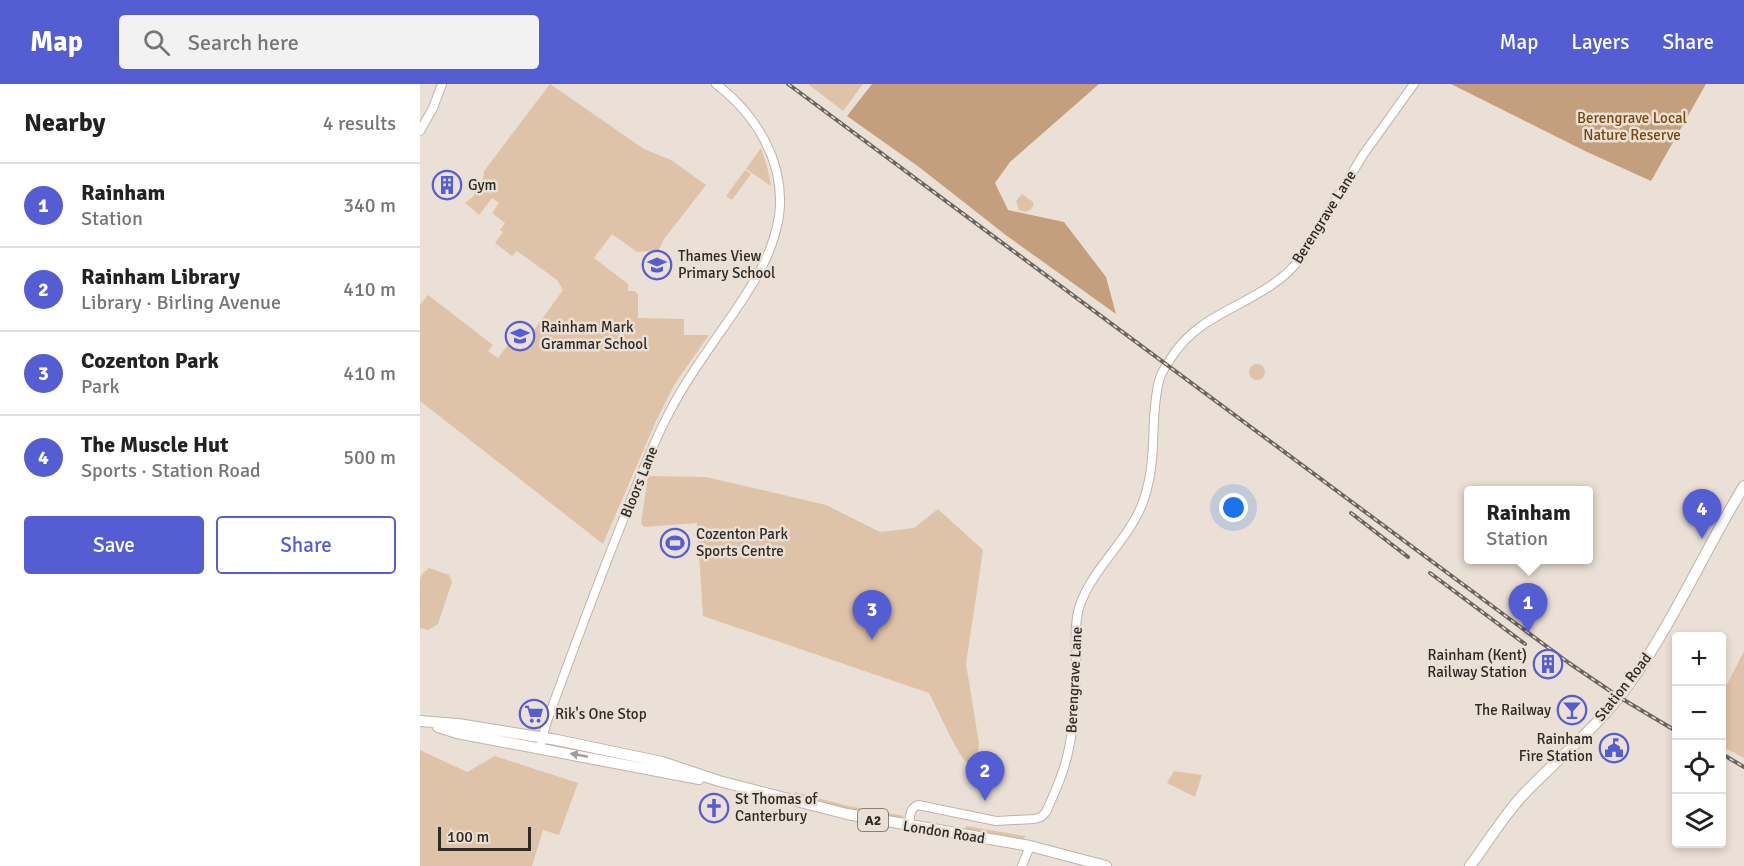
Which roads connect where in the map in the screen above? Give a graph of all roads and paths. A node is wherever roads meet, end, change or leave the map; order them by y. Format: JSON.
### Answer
{"nodes":[{"id":1,"x":442,"y":84,"type":"edge"},
{"id":2,"x":716,"y":84,"type":"edge"},
{"id":3,"x":1414,"y":84,"type":"edge"},
{"id":4,"x":420,"y":130,"type":"edge"},
{"id":5,"x":1744,"y":486,"type":"edge"},
{"id":6,"x":421,"y":721,"type":"edge"},
{"id":7,"x":541,"y":742,"type":"junction"},
{"id":8,"x":909,"y":826,"type":"junction"},
{"id":9,"x":1030,"y":846,"type":"junction"},
{"id":10,"x":1022,"y":866,"type":"edge"},
{"id":11,"x":1106,"y":866,"type":"edge"},
{"id":12,"x":1470,"y":866,"type":"edge"}],
"edges":[{"from":1,"to":4,"type":"street"},
{"from":2,"to":7,"type":"street","name":"Bloors Lane"},
{"from":3,"to":8,"type":"street","name":"Berengrave Lane"},
{"from":5,"to":12,"type":"main road","name":"Station Road"},
{"from":6,"to":7,"type":"main road","name":"London Road","number":"A2"},
{"from":7,"to":8,"type":"main road","name":"London Road","number":"A2"},
{"from":8,"to":9,"type":"main road","name":"London Road","number":"A2"},
{"from":9,"to":10,"type":"street"},
{"from":9,"to":11,"type":"main road","number":"A2"}]}
